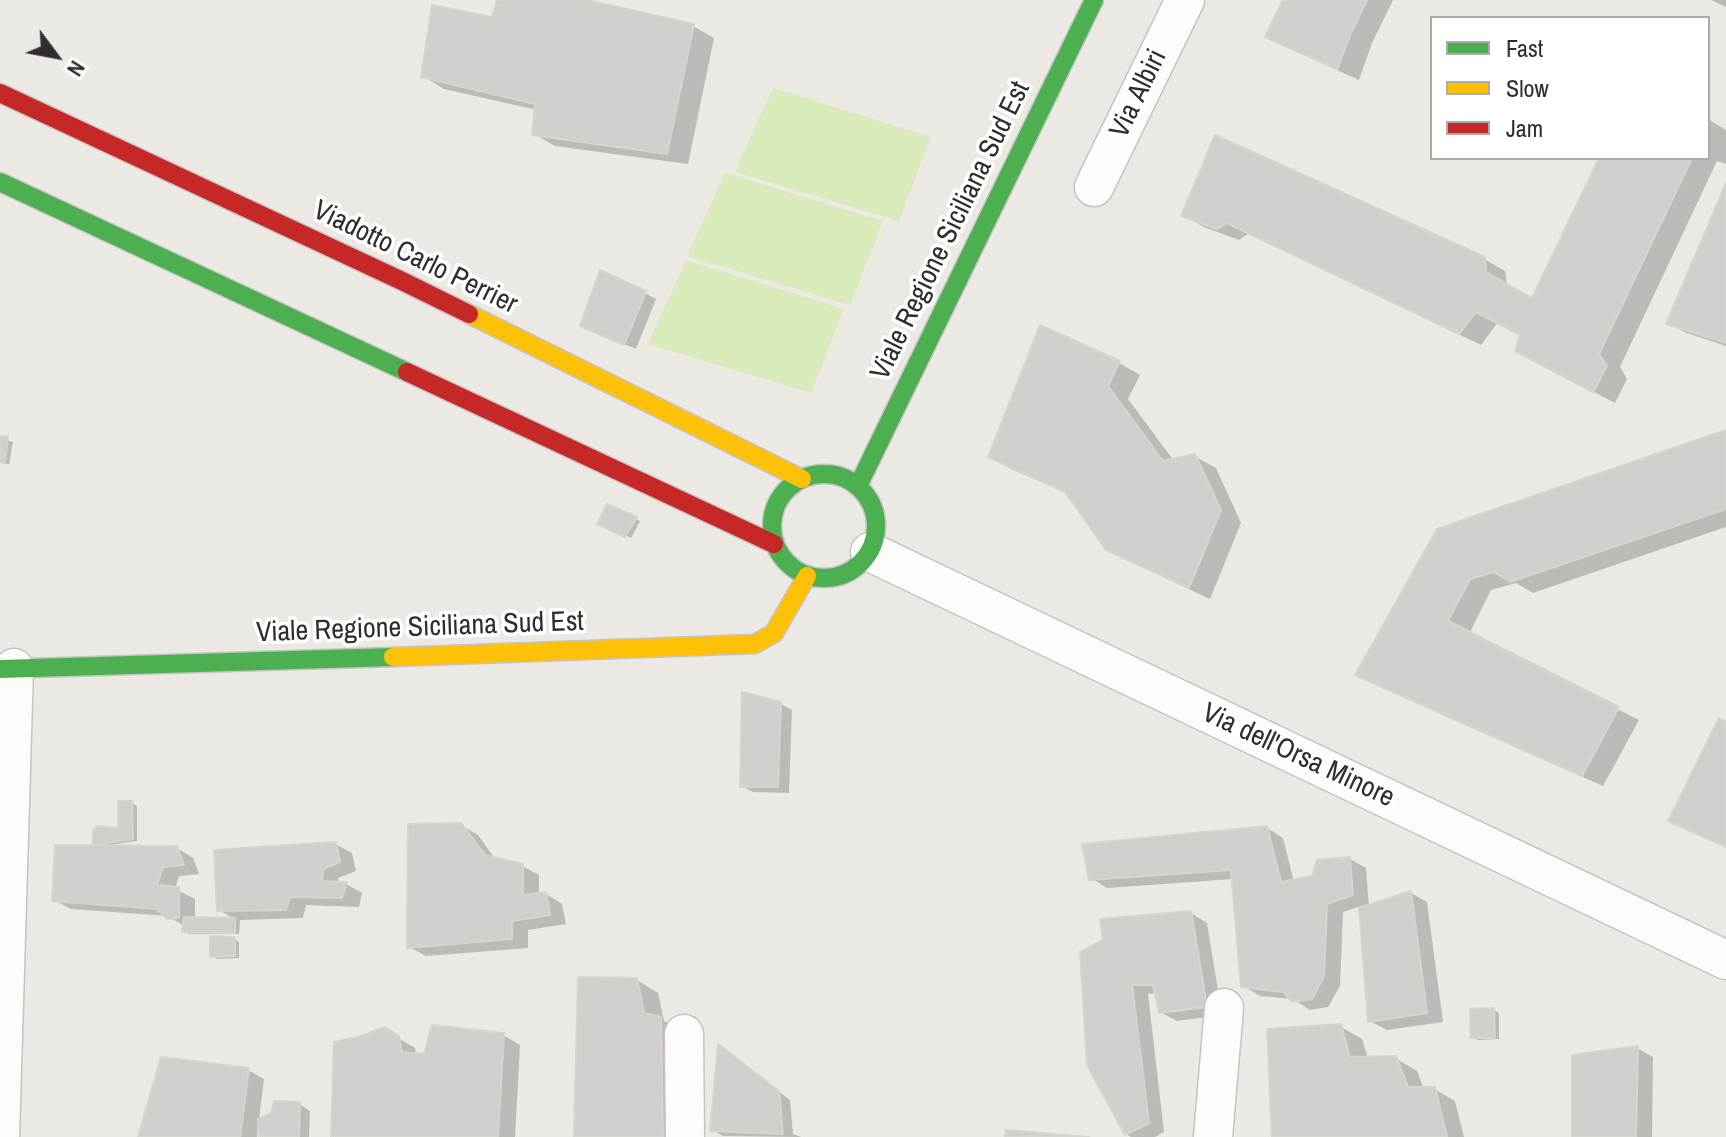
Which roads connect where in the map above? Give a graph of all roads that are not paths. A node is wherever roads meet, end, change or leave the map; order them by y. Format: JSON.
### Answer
{"nodes":[{"id":1,"x":1094,"y":0,"type":"edge"},
{"id":2,"x":1185,"y":0,"type":"edge"},
{"id":3,"x":0,"y":93,"type":"edge"},
{"id":4,"x":0,"y":182,"type":"edge"},
{"id":5,"x":1094,"y":187,"type":"dead end"},
{"id":6,"x":802,"y":479,"type":"junction"},
{"id":7,"x":858,"y":486,"type":"junction"},
{"id":8,"x":774,"y":544,"type":"junction"},
{"id":9,"x":870,"y":552,"type":"junction"},
{"id":10,"x":807,"y":576,"type":"junction"},
{"id":11,"x":7,"y":668,"type":"edge"},
{"id":12,"x":1726,"y":960,"type":"edge"},
{"id":13,"x":1224,"y":1008,"type":"dead end"},
{"id":14,"x":684,"y":1034,"type":"dead end"},
{"id":15,"x":0,"y":1137,"type":"edge"},
{"id":16,"x":685,"y":1137,"type":"edge"},
{"id":17,"x":1213,"y":1137,"type":"edge"}],
"edges":[{"from":1,"to":7,"type":"street","name":"Viale Regione Siciliana Sud Est"},
{"from":2,"to":5,"type":"street","name":"Via Albiri"},
{"from":3,"to":6,"type":"street","name":"Viadotto Carlo Perrier"},
{"from":4,"to":8,"type":"street"},
{"from":6,"to":7,"type":"street"},
{"from":6,"to":8,"type":"street"},
{"from":7,"to":9,"type":"street"},
{"from":8,"to":10,"type":"street"},
{"from":9,"to":10,"type":"street"},
{"from":9,"to":12,"type":"street","name":"Via dell'Orsa Minore"},
{"from":10,"to":11,"type":"street","name":"Viale Regione Siciliana Sud Est"},
{"from":11,"to":15,"type":"street"},
{"from":13,"to":17,"type":"street"},
{"from":14,"to":16,"type":"street"}]}
